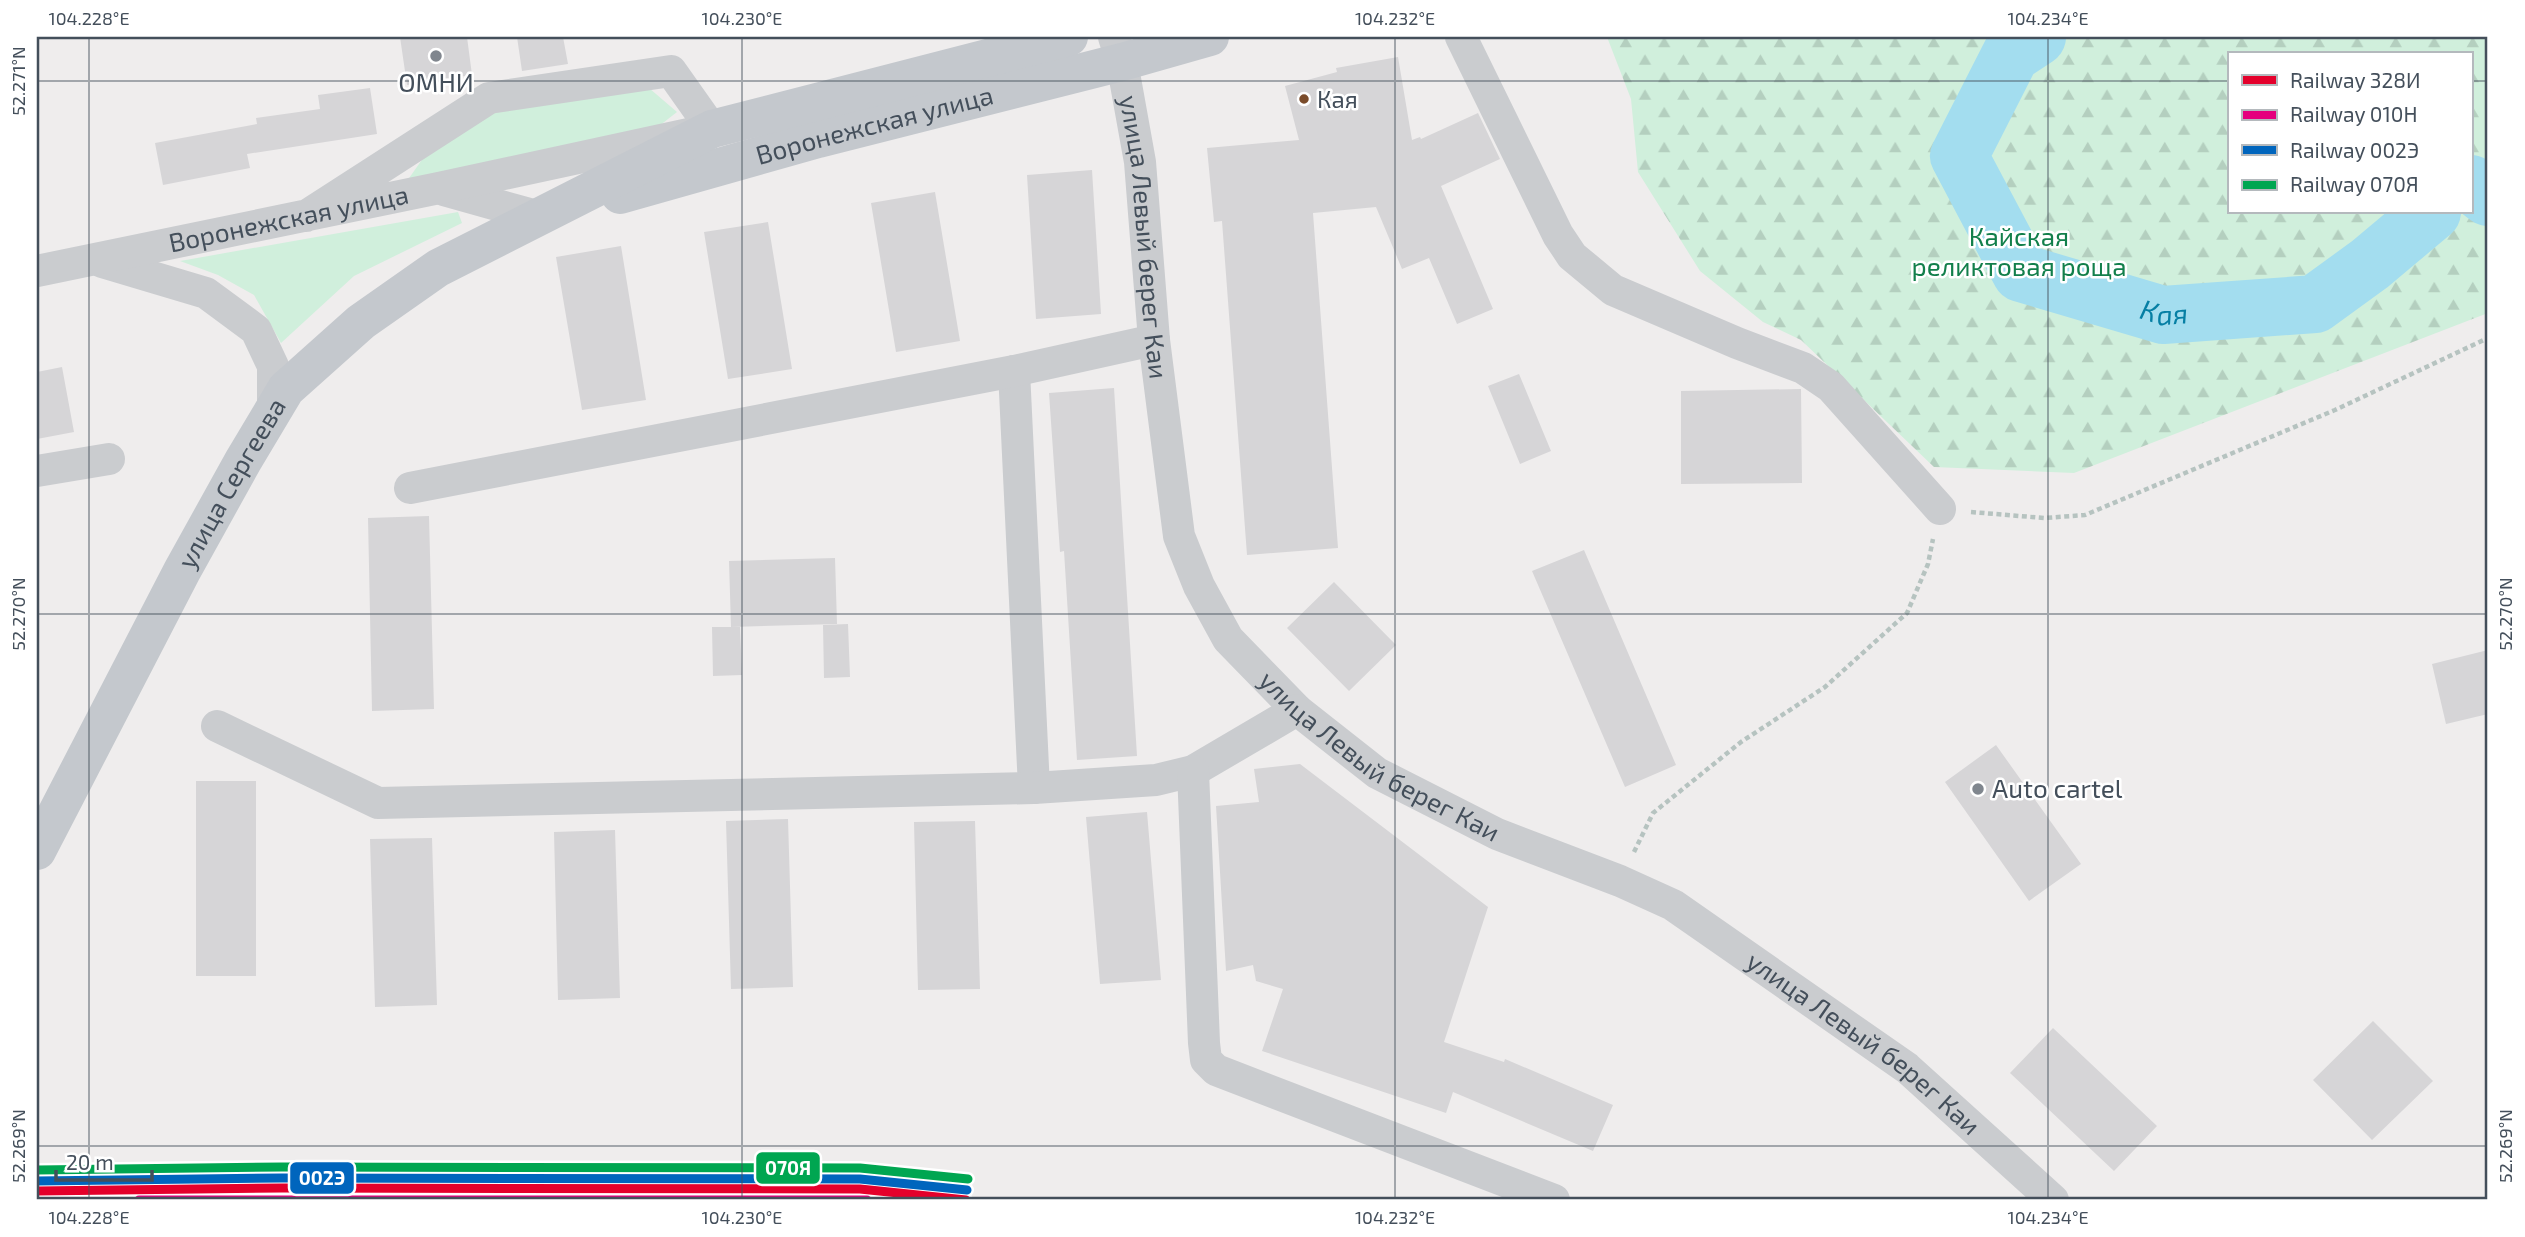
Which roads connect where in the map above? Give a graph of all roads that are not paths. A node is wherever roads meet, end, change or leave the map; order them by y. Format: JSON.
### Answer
{"nodes":[{"id":1,"x":1069,"y":37,"type":"edge"},
{"id":2,"x":1210,"y":37,"type":"edge"},
{"id":3,"x":1461,"y":37,"type":"edge"},
{"id":4,"x":1118,"y":49,"type":"edge"},
{"id":5,"x":712,"y":129,"type":"junction"},
{"id":6,"x":439,"y":188,"type":"junction"},
{"id":7,"x":306,"y":216,"type":"junction"},
{"id":8,"x":540,"y":217,"type":"junction"},
{"id":9,"x":97,"y":260,"type":"junction"},
{"id":10,"x":37,"y":271,"type":"edge"},
{"id":11,"x":1154,"y":340,"type":"junction"},
{"id":12,"x":1014,"y":371,"type":"junction"},
{"id":13,"x":273,"y":412,"type":"junction"},
{"id":14,"x":109,"y":459,"type":"dead end"},
{"id":15,"x":37,"y":471,"type":"edge"},
{"id":16,"x":410,"y":488,"type":"dead end"},
{"id":17,"x":1940,"y":509,"type":"road end"},
{"id":18,"x":1297,"y":710,"type":"junction"},
{"id":19,"x":217,"y":726,"type":"dead end"},
{"id":20,"x":1193,"y":771,"type":"junction"},
{"id":21,"x":1034,"y":788,"type":"junction"},
{"id":22,"x":37,"y":851,"type":"edge"},
{"id":23,"x":1554,"y":1200,"type":"edge"},
{"id":24,"x":2053,"y":1200,"type":"edge"}],
"edges":[{"from":1,"to":5,"type":"main road","name":"Воронежская улица"},
{"from":2,"to":4,"type":"main road","name":"Воронежская улица"},
{"from":3,"to":17,"type":"street"},
{"from":4,"to":8,"type":"main road","name":"Воронежская улица"},
{"from":4,"to":11,"type":"street","name":"улица Левый берег Каи"},
{"from":5,"to":6,"type":"street"},
{"from":5,"to":7,"type":"street"},
{"from":5,"to":8,"type":"main road","name":"Воронежская улица"},
{"from":6,"to":7,"type":"street","name":"Воронежская улица"},
{"from":6,"to":8,"type":"street","name":"Воронежская улица"},
{"from":7,"to":9,"type":"street","name":"Воронежская улица"},
{"from":8,"to":13,"type":"main road","name":"улица Сергеева"},
{"from":9,"to":10,"type":"street","name":"Воронежская улица"},
{"from":9,"to":13,"type":"street"},
{"from":11,"to":12,"type":"street"},
{"from":11,"to":18,"type":"street","name":"улица Левый берег Каи"},
{"from":12,"to":16,"type":"street"},
{"from":12,"to":21,"type":"street"},
{"from":13,"to":22,"type":"main road","name":"улица Сергеева"},
{"from":14,"to":15,"type":"street"},
{"from":18,"to":20,"type":"street"},
{"from":18,"to":24,"type":"street","name":"улица Левый берег Каи"},
{"from":19,"to":21,"type":"street"},
{"from":20,"to":21,"type":"street"},
{"from":20,"to":23,"type":"street"}]}
